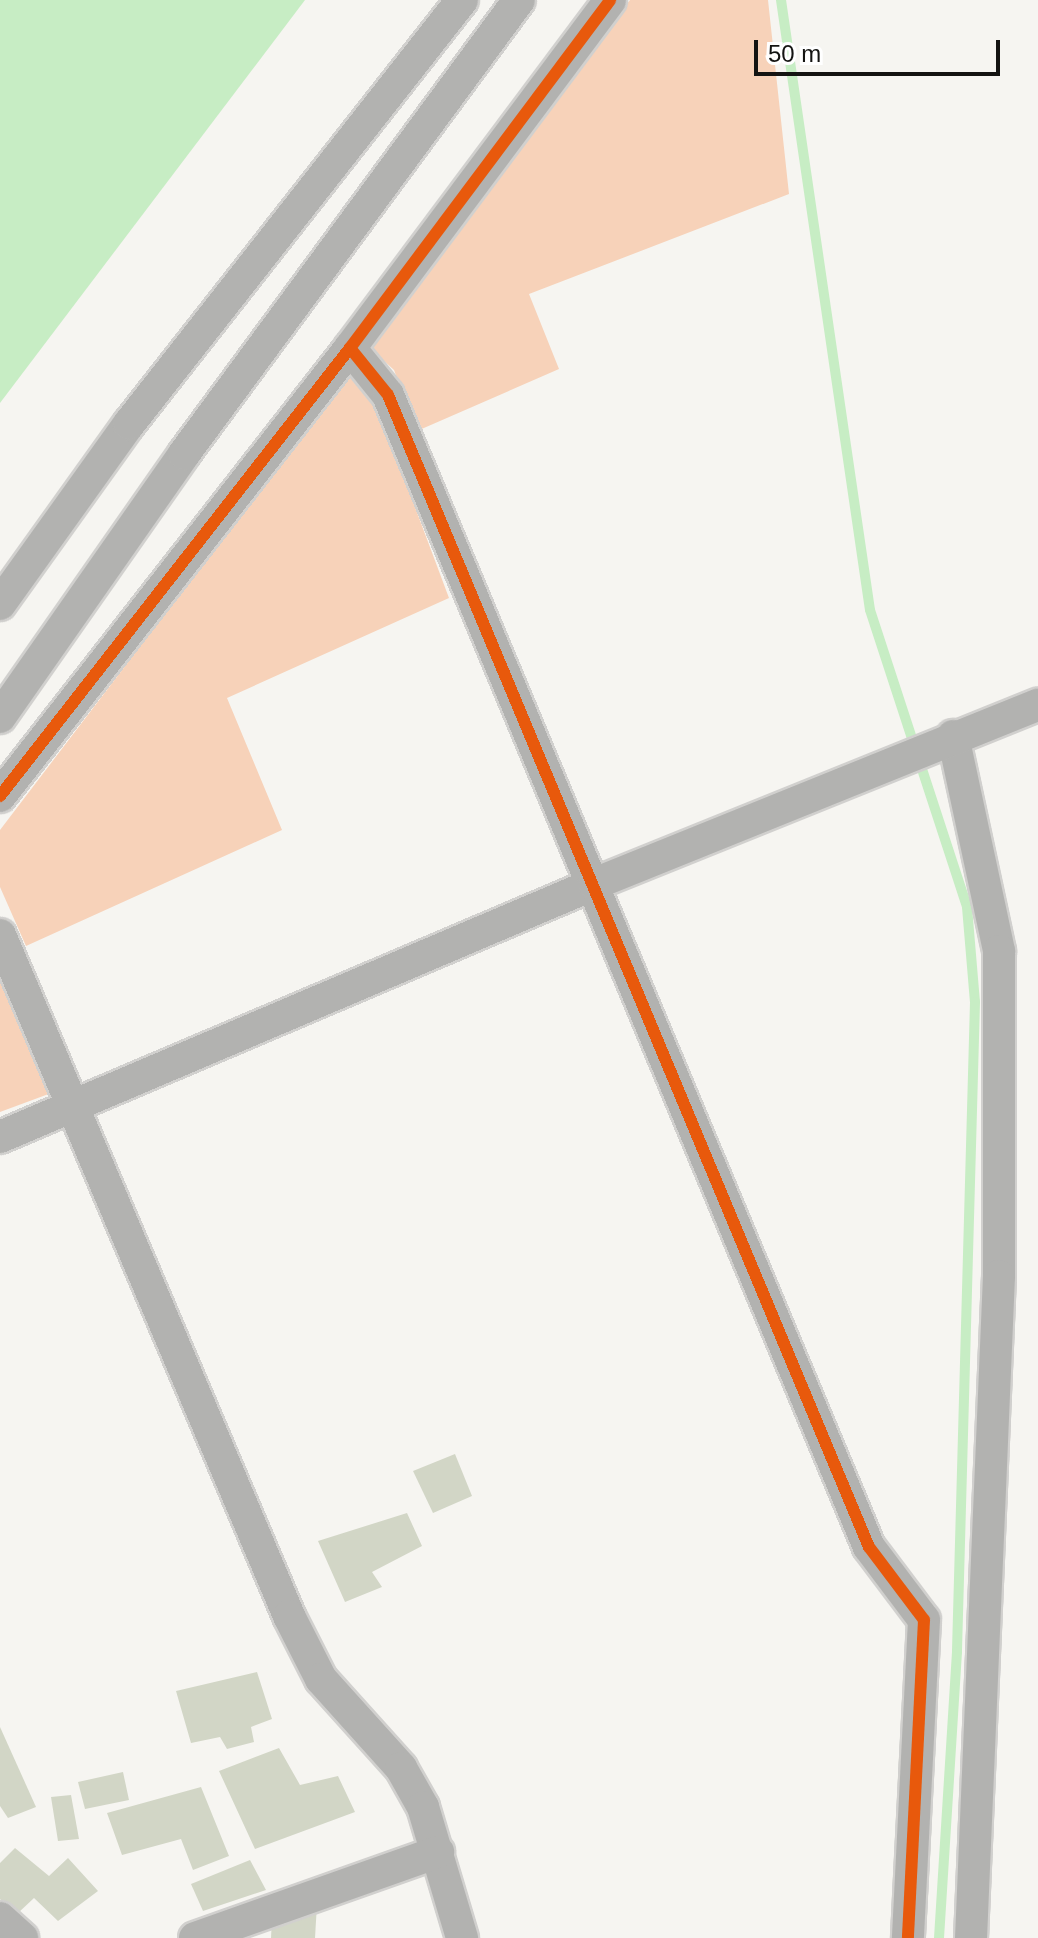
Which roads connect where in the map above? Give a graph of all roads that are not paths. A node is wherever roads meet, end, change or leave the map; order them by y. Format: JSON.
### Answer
{"nodes":[{"id":1,"x":462,"y":0,"type":"edge"},
{"id":2,"x":519,"y":0,"type":"edge"},
{"id":3,"x":610,"y":0,"type":"edge"},
{"id":4,"x":350,"y":348,"type":"junction"},
{"id":5,"x":0,"y":604,"type":"edge"},
{"id":6,"x":1038,"y":705,"type":"edge"},
{"id":7,"x":0,"y":717,"type":"edge"},
{"id":8,"x":953,"y":736,"type":"junction"},
{"id":9,"x":0,"y":796,"type":"edge"},
{"id":10,"x":594,"y":884,"type":"junction"},
{"id":11,"x":0,"y":935,"type":"edge"},
{"id":12,"x":76,"y":1107,"type":"junction"},
{"id":13,"x":0,"y":1137,"type":"edge"},
{"id":14,"x":438,"y":1852,"type":"junction"},
{"id":15,"x":0,"y":1918,"type":"edge"},
{"id":16,"x":22,"y":1938,"type":"edge"},
{"id":17,"x":195,"y":1938,"type":"edge"},
{"id":18,"x":462,"y":1938,"type":"edge"},
{"id":19,"x":908,"y":1938,"type":"edge"},
{"id":20,"x":971,"y":1938,"type":"edge"}],
"edges":[{"from":1,"to":5,"type":"street"},
{"from":2,"to":7,"type":"street"},
{"from":3,"to":4,"type":"street"},
{"from":4,"to":9,"type":"street"},
{"from":4,"to":10,"type":"street"},
{"from":6,"to":8,"type":"street"},
{"from":8,"to":10,"type":"street"},
{"from":8,"to":20,"type":"street"},
{"from":10,"to":12,"type":"street"},
{"from":10,"to":19,"type":"street"},
{"from":11,"to":12,"type":"street"},
{"from":12,"to":13,"type":"street"},
{"from":12,"to":14,"type":"street"},
{"from":14,"to":17,"type":"street"},
{"from":14,"to":18,"type":"street"},
{"from":15,"to":16,"type":"street"}]}
